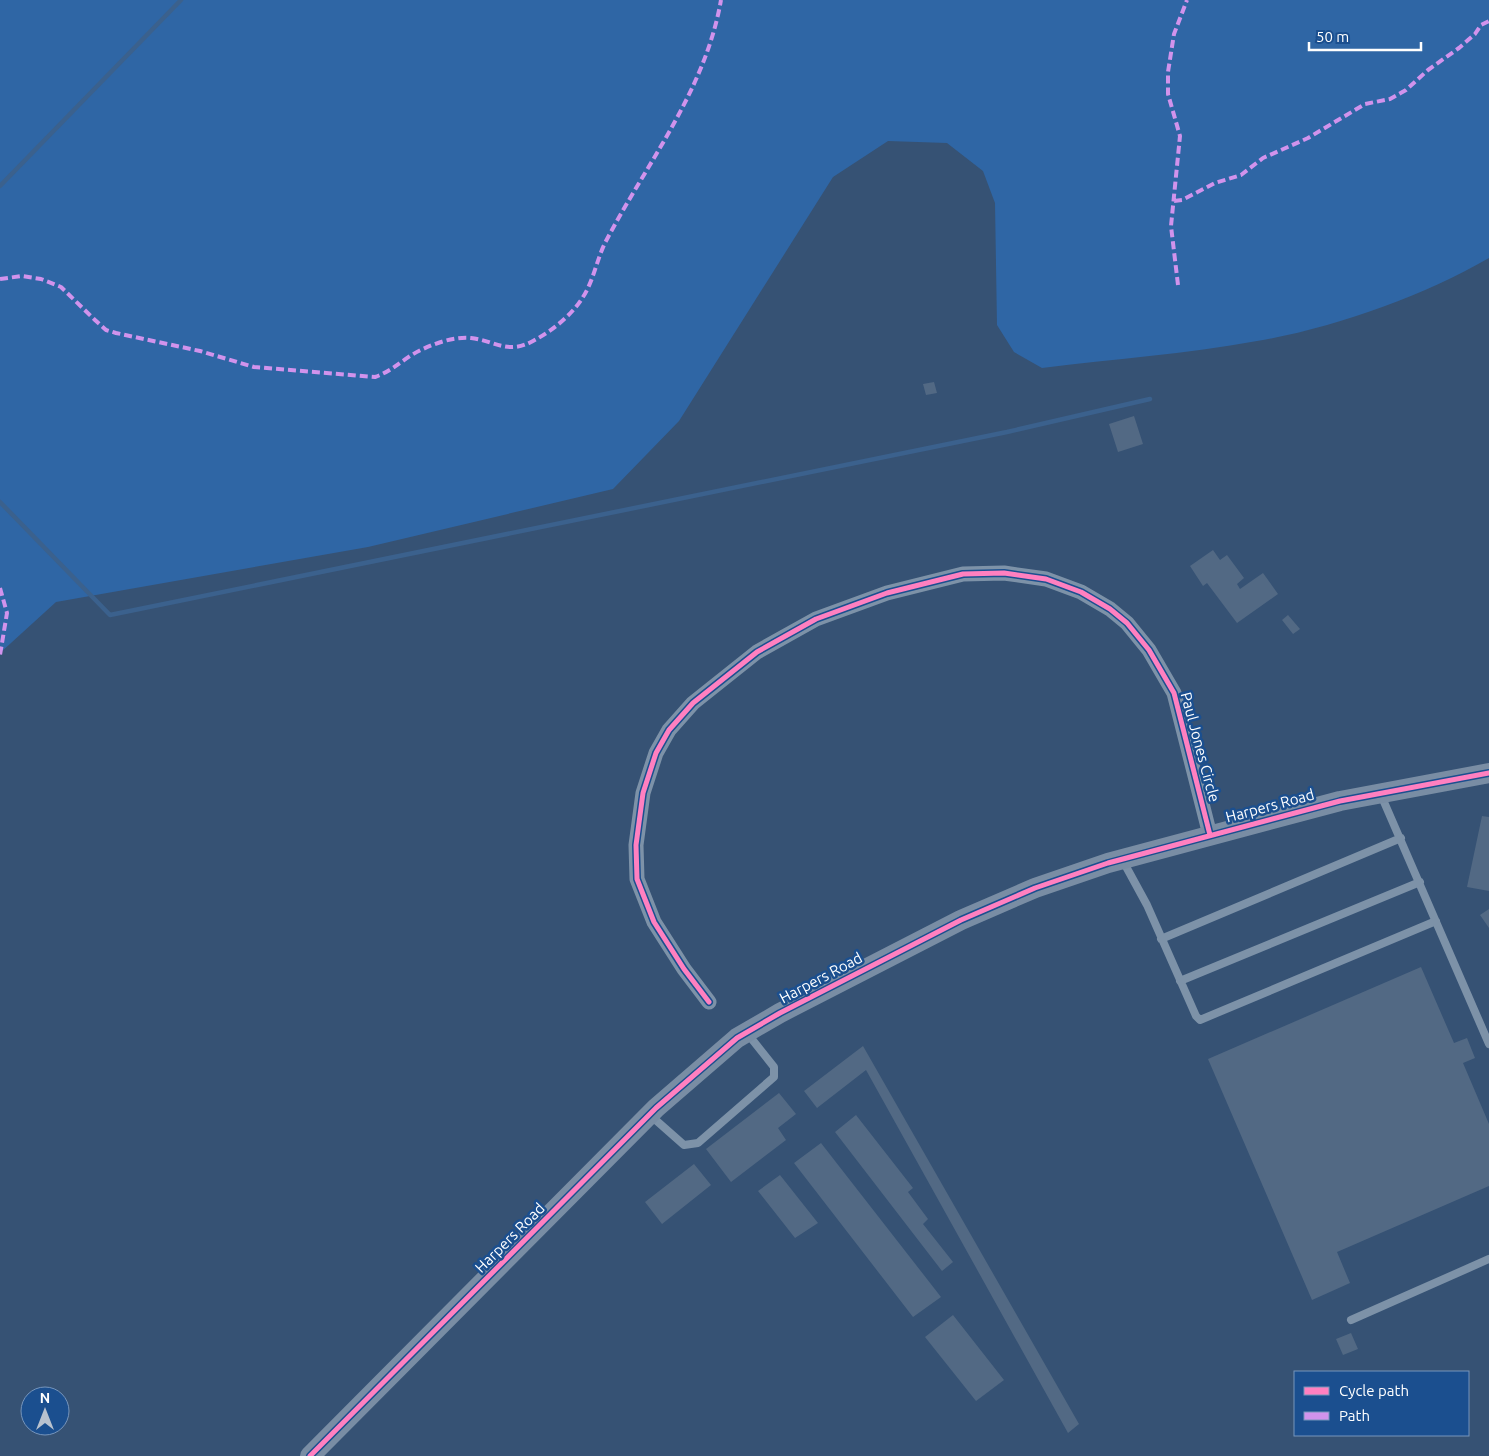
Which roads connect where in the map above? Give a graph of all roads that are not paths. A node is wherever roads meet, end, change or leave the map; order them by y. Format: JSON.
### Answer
{"nodes":[{"id":1,"x":1489,"y":773,"type":"edge"},
{"id":2,"x":1380,"y":794,"type":"junction"},
{"id":3,"x":1210,"y":835,"type":"junction"},
{"id":4,"x":1401,"y":838,"type":"junction"},
{"id":5,"x":1122,"y":859,"type":"junction"},
{"id":6,"x":1420,"y":882,"type":"junction"},
{"id":7,"x":1436,"y":921,"type":"junction"},
{"id":8,"x":1162,"y":938,"type":"junction"},
{"id":9,"x":1180,"y":981,"type":"junction"},
{"id":10,"x":709,"y":1002,"type":"dead end"},
{"id":11,"x":747,"y":1033,"type":"junction"},
{"id":12,"x":1489,"y":1044,"type":"edge"},
{"id":13,"x":650,"y":1115,"type":"junction"},
{"id":14,"x":1489,"y":1260,"type":"edge"},
{"id":15,"x":1351,"y":1320,"type":"dead end"},
{"id":16,"x":310,"y":1456,"type":"edge"}],
"edges":[{"from":1,"to":2,"type":"street","name":"Harpers Road"},
{"from":2,"to":3,"type":"street","name":"Harpers Road"},
{"from":2,"to":4,"type":"lane"},
{"from":3,"to":5,"type":"street","name":"Harpers Road"},
{"from":3,"to":10,"type":"street","name":"Paul Jones Circle"},
{"from":4,"to":6,"type":"lane"},
{"from":4,"to":8,"type":"lane"},
{"from":5,"to":8,"type":"lane"},
{"from":5,"to":11,"type":"street","name":"Harpers Road"},
{"from":6,"to":7,"type":"lane"},
{"from":6,"to":9,"type":"lane"},
{"from":7,"to":9,"type":"lane"},
{"from":7,"to":12,"type":"lane"},
{"from":8,"to":9,"type":"lane"},
{"from":11,"to":13,"type":"street","name":"Harpers Road"},
{"from":11,"to":13,"type":"lane"},
{"from":13,"to":16,"type":"street","name":"Harpers Road"},
{"from":14,"to":15,"type":"lane"}]}
